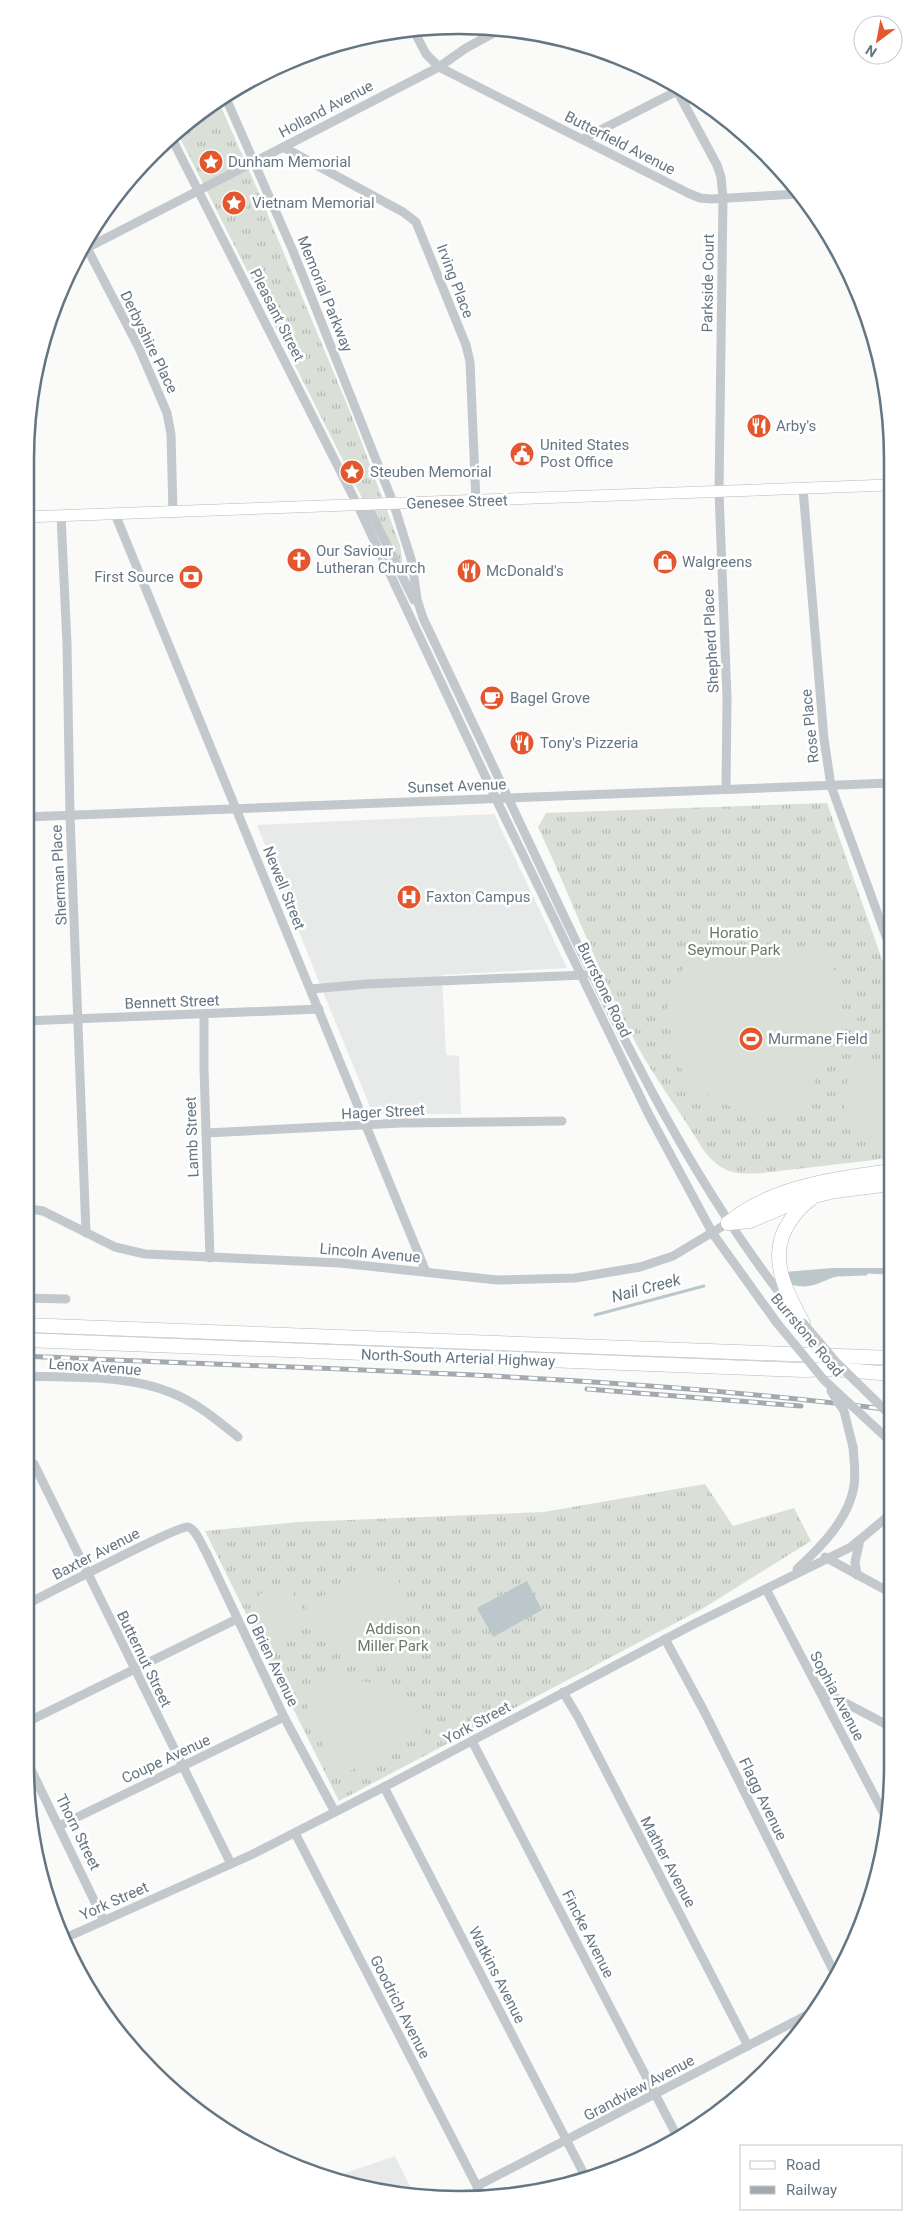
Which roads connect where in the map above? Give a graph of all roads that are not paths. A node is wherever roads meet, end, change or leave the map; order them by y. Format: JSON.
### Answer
{"nodes":[{"id":1,"x":490,"y":35,"type":"edge"},
{"id":2,"x":417,"y":36,"type":"edge"},
{"id":3,"x":439,"y":67,"type":"junction"},
{"id":4,"x":672,"y":91,"type":"edge"},
{"id":5,"x":682,"y":97,"type":"edge"},
{"id":6,"x":228,"y":102,"type":"edge"},
{"id":7,"x":584,"y":139,"type":"junction"},
{"id":8,"x":174,"y":143,"type":"edge"},
{"id":9,"x":283,"y":148,"type":"junction"},
{"id":10,"x":256,"y":163,"type":"junction"},
{"id":11,"x":199,"y":191,"type":"junction"},
{"id":12,"x":792,"y":194,"type":"edge"},
{"id":13,"x":723,"y":198,"type":"junction"},
{"id":14,"x":91,"y":246,"type":"edge"},
{"id":15,"x":86,"y":255,"type":"edge"},
{"id":16,"x":884,"y":485,"type":"edge"},
{"id":17,"x":804,"y":489,"type":"junction"},
{"id":18,"x":719,"y":492,"type":"junction"},
{"id":19,"x":476,"y":502,"type":"junction"},
{"id":20,"x":394,"y":504,"type":"junction"},
{"id":21,"x":362,"y":506,"type":"junction"},
{"id":22,"x":173,"y":512,"type":"junction"},
{"id":23,"x":115,"y":514,"type":"junction"},
{"id":24,"x":61,"y":516,"type":"junction"},
{"id":25,"x":34,"y":518,"type":"edge"},
{"id":26,"x":423,"y":618,"type":"junction"},
{"id":27,"x":884,"y":783,"type":"edge"},
{"id":28,"x":831,"y":786,"type":"junction"},
{"id":29,"x":726,"y":789,"type":"junction"},
{"id":30,"x":508,"y":798,"type":"junction"},
{"id":31,"x":496,"y":799,"type":"junction"},
{"id":32,"x":236,"y":808,"type":"junction"},
{"id":33,"x":70,"y":816,"type":"junction"},
{"id":34,"x":34,"y":817,"type":"edge"},
{"id":35,"x":884,"y":931,"type":"edge"},
{"id":36,"x":592,"y":974,"type":"junction"},
{"id":37,"x":582,"y":976,"type":"junction"},
{"id":38,"x":311,"y":989,"type":"junction"},
{"id":39,"x":319,"y":1009,"type":"junction"},
{"id":40,"x":204,"y":1014,"type":"junction"},
{"id":41,"x":78,"y":1019,"type":"junction"},
{"id":42,"x":34,"y":1021,"type":"edge"},
{"id":43,"x":562,"y":1121,"type":"dead end"},
{"id":44,"x":368,"y":1126,"type":"junction"},
{"id":45,"x":206,"y":1133,"type":"junction"},
{"id":46,"x":884,"y":1172,"type":"edge"},
{"id":47,"x":884,"y":1185,"type":"edge"},
{"id":48,"x":818,"y":1195,"type":"junction"},
{"id":49,"x":34,"y":1210,"type":"edge"},
{"id":50,"x":728,"y":1223,"type":"junction"},
{"id":51,"x":86,"y":1233,"type":"junction"},
{"id":52,"x":712,"y":1234,"type":"junction"},
{"id":53,"x":210,"y":1258,"type":"junction"},
{"id":54,"x":426,"y":1272,"type":"junction"},
{"id":55,"x":34,"y":1298,"type":"edge"},
{"id":56,"x":66,"y":1299,"type":"dead end"},
{"id":57,"x":803,"y":1323,"type":"junction"},
{"id":58,"x":34,"y":1324,"type":"edge"},
{"id":59,"x":34,"y":1340,"type":"edge"},
{"id":60,"x":884,"y":1357,"type":"edge"},
{"id":61,"x":855,"y":1371,"type":"junction"},
{"id":62,"x":884,"y":1373,"type":"edge"},
{"id":63,"x":34,"y":1376,"type":"edge"},
{"id":64,"x":884,"y":1376,"type":"edge"},
{"id":65,"x":824,"y":1380,"type":"junction"},
{"id":66,"x":884,"y":1409,"type":"edge"},
{"id":67,"x":884,"y":1436,"type":"edge"},
{"id":68,"x":238,"y":1437,"type":"dead end"},
{"id":69,"x":34,"y":1464,"type":"dead end"},
{"id":70,"x":884,"y":1520,"type":"edge"},
{"id":71,"x":180,"y":1528,"type":"joint"},
{"id":72,"x":860,"y":1540,"type":"junction"},
{"id":73,"x":816,"y":1552,"type":"junction"},
{"id":74,"x":828,"y":1558,"type":"junction"},
{"id":75,"x":87,"y":1574,"type":"junction"},
{"id":76,"x":857,"y":1575,"type":"junction"},
{"id":77,"x":789,"y":1576,"type":"junction"},
{"id":78,"x":766,"y":1589,"type":"junction"},
{"id":79,"x":884,"y":1590,"type":"edge"},
{"id":80,"x":34,"y":1600,"type":"edge"},
{"id":81,"x":237,"y":1619,"type":"junction"},
{"id":82,"x":666,"y":1639,"type":"junction"},
{"id":83,"x":133,"y":1670,"type":"junction"},
{"id":84,"x":819,"y":1689,"type":"junction"},
{"id":85,"x":563,"y":1692,"type":"junction"},
{"id":86,"x":284,"y":1717,"type":"junction"},
{"id":87,"x":34,"y":1719,"type":"edge"},
{"id":88,"x":884,"y":1723,"type":"edge"},
{"id":89,"x":472,"y":1741,"type":"junction"},
{"id":90,"x":182,"y":1766,"type":"junction"},
{"id":91,"x":34,"y":1776,"type":"edge"},
{"id":92,"x":384,"y":1787,"type":"junction"},
{"id":93,"x":882,"y":1810,"type":"edge"},
{"id":94,"x":335,"y":1812,"type":"junction"},
{"id":95,"x":59,"y":1826,"type":"junction"},
{"id":96,"x":295,"y":1833,"type":"junction"},
{"id":97,"x":231,"y":1864,"type":"junction"},
{"id":98,"x":104,"y":1921,"type":"junction"},
{"id":99,"x":69,"y":1936,"type":"edge"},
{"id":100,"x":832,"y":1969,"type":"edge"},
{"id":101,"x":801,"y":2018,"type":"edge"},
{"id":102,"x":748,"y":2046,"type":"junction"},
{"id":103,"x":655,"y":2095,"type":"junction"},
{"id":104,"x":675,"y":2132,"type":"edge"},
{"id":105,"x":567,"y":2141,"type":"junction"},
{"id":106,"x":583,"y":2173,"type":"edge"},
{"id":107,"x":479,"y":2190,"type":"edge"}],
"edges":[{"from":1,"to":3,"type":"street","name":"Holland Avenue"},
{"from":2,"to":3,"type":"street"},
{"from":3,"to":7,"type":"street","name":"Butterfield Avenue"},
{"from":3,"to":9,"type":"street","name":"Holland Avenue"},
{"from":4,"to":7,"type":"street"},
{"from":5,"to":13,"type":"street","name":"Parkside Court"},
{"from":6,"to":10,"type":"street","name":"Memorial Parkway"},
{"from":7,"to":13,"type":"street","name":"Butterfield Avenue"},
{"from":8,"to":11,"type":"street","name":"Pleasant Street"},
{"from":9,"to":10,"type":"street","name":"Holland Avenue"},
{"from":9,"to":19,"type":"street","name":"Irving Place"},
{"from":10,"to":11,"type":"street","name":"Holland Avenue"},
{"from":10,"to":20,"type":"street","name":"Memorial Parkway"},
{"from":11,"to":14,"type":"street","name":"Holland Avenue"},
{"from":11,"to":21,"type":"street","name":"Pleasant Street"},
{"from":12,"to":13,"type":"street","name":"Butterfield Avenue"},
{"from":13,"to":18,"type":"street","name":"Parkside Court"},
{"from":15,"to":22,"type":"street","name":"Derbyshire Place"},
{"from":16,"to":17,"type":"main road","name":"Genesee Street"},
{"from":17,"to":18,"type":"main road","name":"Genesee Street"},
{"from":17,"to":28,"type":"street","name":"Rose Place"},
{"from":18,"to":19,"type":"main road","name":"Genesee Street"},
{"from":18,"to":29,"type":"street","name":"Shepherd Place"},
{"from":19,"to":20,"type":"main road","name":"Genesee Street"},
{"from":20,"to":21,"type":"main road","name":"Genesee Street"},
{"from":20,"to":26,"type":"street","name":"Burrstone Road"},
{"from":21,"to":22,"type":"main road","name":"Genesee Street"},
{"from":21,"to":26,"type":"street"},
{"from":21,"to":31,"type":"street","name":"Burrstone Road"},
{"from":22,"to":23,"type":"main road","name":"Genesee Street"},
{"from":23,"to":24,"type":"main road","name":"Genesee Street"},
{"from":23,"to":32,"type":"street","name":"Newell Street"},
{"from":24,"to":25,"type":"main road","name":"Genesee Street"},
{"from":24,"to":33,"type":"street","name":"Sherman Place"},
{"from":26,"to":30,"type":"street","name":"Burrstone Road"},
{"from":27,"to":28,"type":"street","name":"Sunset Avenue"},
{"from":28,"to":29,"type":"street","name":"Sunset Avenue"},
{"from":28,"to":35,"type":"street","name":"Rose Place"},
{"from":29,"to":30,"type":"street","name":"Sunset Avenue"},
{"from":30,"to":31,"type":"street","name":"Sunset Avenue"},
{"from":30,"to":36,"type":"street","name":"Burrstone Road"},
{"from":31,"to":32,"type":"street","name":"Sunset Avenue"},
{"from":31,"to":37,"type":"street","name":"Burrstone Road"},
{"from":32,"to":33,"type":"street","name":"Sunset Avenue"},
{"from":32,"to":38,"type":"street","name":"Newell Street"},
{"from":33,"to":34,"type":"street","name":"Sunset Avenue"},
{"from":33,"to":41,"type":"street","name":"Sherman Place"},
{"from":36,"to":37,"type":"street"},
{"from":36,"to":50,"type":"street","name":"Burrstone Road"},
{"from":37,"to":38,"type":"street"},
{"from":37,"to":52,"type":"street","name":"Burrstone Road"},
{"from":38,"to":39,"type":"street","name":"Newell Street"},
{"from":39,"to":40,"type":"street","name":"Bennett Street"},
{"from":39,"to":44,"type":"street","name":"Newell Street"},
{"from":40,"to":41,"type":"street","name":"Bennett Street"},
{"from":40,"to":45,"type":"street","name":"Lamb Street"},
{"from":41,"to":42,"type":"street","name":"Bennett Street"},
{"from":41,"to":51,"type":"street","name":"Sherman Place"},
{"from":43,"to":44,"type":"street","name":"Hager Street"},
{"from":44,"to":45,"type":"street","name":"Hager Street"},
{"from":44,"to":54,"type":"street","name":"Newell Street"},
{"from":45,"to":53,"type":"street","name":"Lamb Street"},
{"from":46,"to":50,"type":"highway"},
{"from":47,"to":48,"type":"highway"},
{"from":48,"to":50,"type":"highway"},
{"from":48,"to":57,"type":"highway"},
{"from":49,"to":51,"type":"street","name":"Lincoln Avenue"},
{"from":50,"to":52,"type":"street","name":"Lincoln Avenue"},
{"from":50,"to":57,"type":"street","name":"Burrstone Road"},
{"from":51,"to":53,"type":"street","name":"Lincoln Avenue"},
{"from":52,"to":54,"type":"street","name":"Lincoln Avenue"},
{"from":52,"to":65,"type":"street","name":"Burrstone Road","bridge":true},
{"from":53,"to":54,"type":"street","name":"Lincoln Avenue"},
{"from":55,"to":56,"type":"street"},
{"from":57,"to":66,"type":"street","name":"Burrstone Road","bridge":true},
{"from":58,"to":60,"type":"highway","name":"North-South Arterial Highway"},
{"from":59,"to":61,"type":"highway","name":"North-South Arterial Highway"},
{"from":61,"to":62,"type":"highway","name":"North-South Arterial Highway"},
{"from":61,"to":64,"type":"highway"},
{"from":63,"to":68,"type":"street","name":"Lenox Avenue"},
{"from":65,"to":67,"type":"street","name":"Burrstone Road","bridge":true},
{"from":65,"to":73,"type":"street","bridge":true},
{"from":69,"to":75,"type":"street","name":"Butternut Street"},
{"from":70,"to":72,"type":"street","name":"York Street"},
{"from":71,"to":75,"type":"street","name":"Baxter Avenue"},
{"from":71,"to":81,"type":"street","name":"O Brien Avenue"},
{"from":72,"to":74,"type":"street","name":"York Street"},
{"from":72,"to":76,"type":"street"},
{"from":73,"to":74,"type":"street"},
{"from":73,"to":77,"type":"street"},
{"from":74,"to":76,"type":"street"},
{"from":74,"to":77,"type":"street","name":"York Street"},
{"from":75,"to":80,"type":"street","name":"Baxter Avenue"},
{"from":75,"to":83,"type":"street","name":"Butternut Street"},
{"from":76,"to":79,"type":"street"},
{"from":77,"to":78,"type":"street","name":"York Street"},
{"from":78,"to":82,"type":"street","name":"York Street"},
{"from":78,"to":84,"type":"street","name":"Sophia Avenue"},
{"from":81,"to":83,"type":"street"},
{"from":81,"to":86,"type":"street","name":"O Brien Avenue"},
{"from":82,"to":85,"type":"street","name":"York Street"},
{"from":82,"to":100,"type":"street","name":"Flagg Avenue"},
{"from":83,"to":87,"type":"street"},
{"from":83,"to":90,"type":"street","name":"Butternut Street"},
{"from":84,"to":88,"type":"street"},
{"from":84,"to":93,"type":"street","name":"Sophia Avenue"},
{"from":85,"to":89,"type":"street","name":"York Street"},
{"from":85,"to":102,"type":"street","name":"Mather Avenue"},
{"from":86,"to":90,"type":"street","name":"Coupe Avenue"},
{"from":86,"to":94,"type":"street","name":"O Brien Avenue"},
{"from":89,"to":92,"type":"street","name":"York Street"},
{"from":89,"to":103,"type":"street","name":"Fincke Avenue"},
{"from":90,"to":95,"type":"street","name":"Coupe Avenue"},
{"from":90,"to":97,"type":"street","name":"Butternut Street"},
{"from":91,"to":95,"type":"street","name":"Thorn Street"},
{"from":92,"to":94,"type":"street","name":"York Street"},
{"from":92,"to":105,"type":"street","name":"Watkins Avenue"},
{"from":94,"to":96,"type":"street","name":"York Street"},
{"from":95,"to":98,"type":"street","name":"Thorn Street"},
{"from":96,"to":97,"type":"street","name":"York Street"},
{"from":96,"to":107,"type":"street","name":"Goodrich Avenue"},
{"from":97,"to":98,"type":"street","name":"York Street"},
{"from":98,"to":99,"type":"street","name":"York Street"},
{"from":101,"to":102,"type":"street","name":"Grandview Avenue"},
{"from":102,"to":103,"type":"street","name":"Grandview Avenue"},
{"from":103,"to":104,"type":"street","name":"Fincke Avenue"},
{"from":103,"to":105,"type":"street","name":"Grandview Avenue"},
{"from":105,"to":106,"type":"street","name":"Watkins Avenue"},
{"from":105,"to":107,"type":"street","name":"Grandview Avenue"}]}
